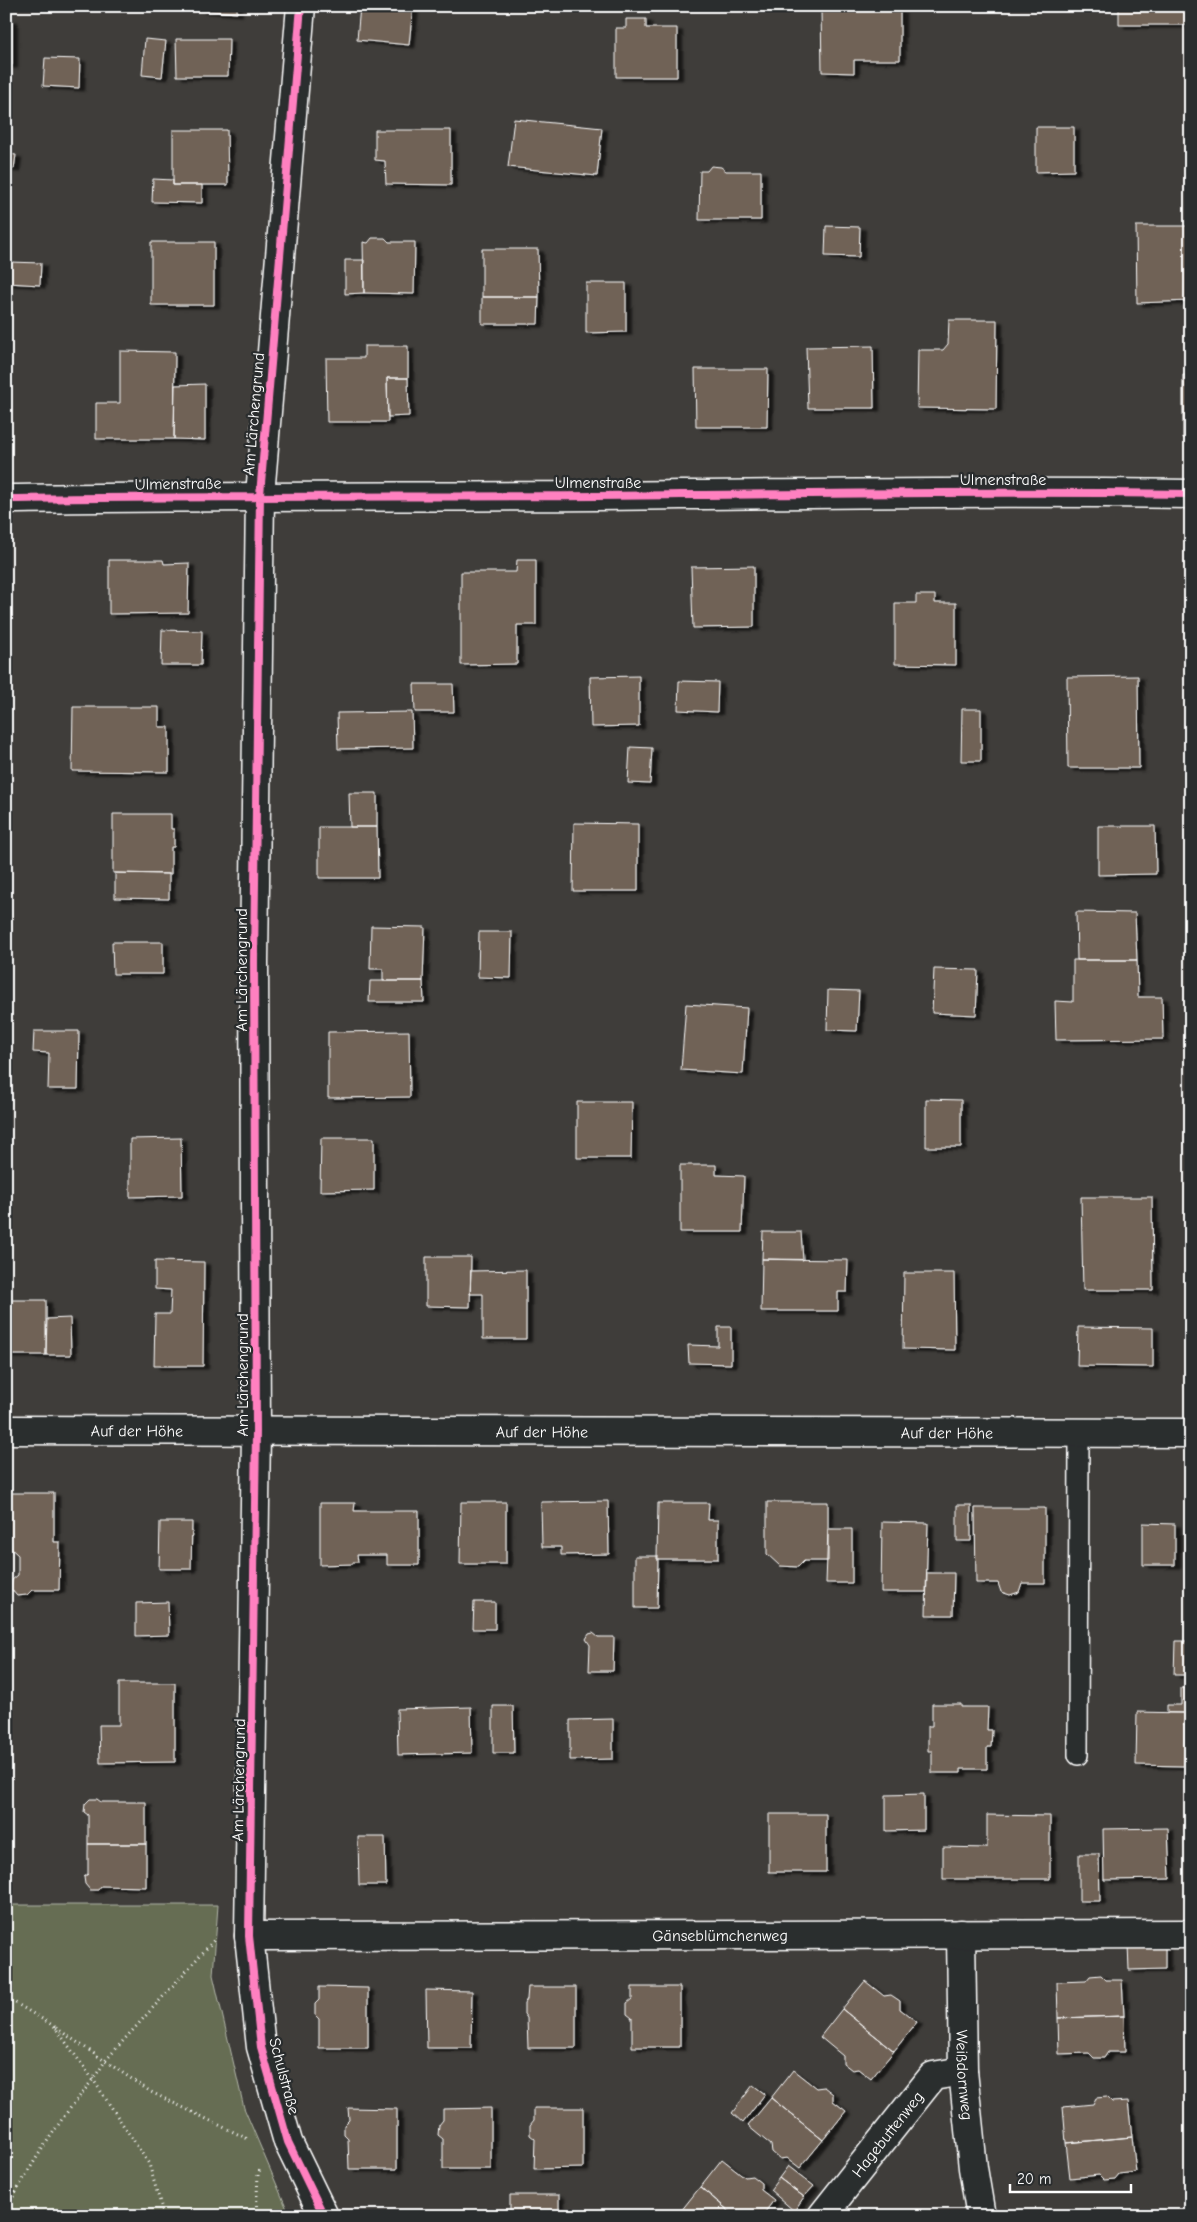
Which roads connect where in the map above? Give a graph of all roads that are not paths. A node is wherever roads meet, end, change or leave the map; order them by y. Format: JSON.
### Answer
{"nodes":[{"id":1,"x":301,"y":6,"type":"edge"},
{"id":2,"x":1191,"y":494,"type":"edge"},
{"id":3,"x":260,"y":495,"type":"junction"},
{"id":4,"x":6,"y":499,"type":"edge"},
{"id":5,"x":6,"y":1430,"type":"edge"},
{"id":6,"x":256,"y":1431,"type":"junction"},
{"id":7,"x":1079,"y":1432,"type":"junction"},
{"id":8,"x":1191,"y":1433,"type":"edge"},
{"id":9,"x":1078,"y":1756,"type":"dead end"},
{"id":10,"x":961,"y":1934,"type":"junction"},
{"id":11,"x":1191,"y":1934,"type":"edge"},
{"id":12,"x":249,"y":1936,"type":"junction"},
{"id":13,"x":962,"y":2071,"type":"junction"},
{"id":14,"x":324,"y":2216,"type":"edge"},
{"id":15,"x":822,"y":2216,"type":"edge"},
{"id":16,"x":981,"y":2216,"type":"edge"}],
"edges":[{"from":1,"to":3,"type":"street","name":"Am Lärchengrund"},
{"from":2,"to":3,"type":"street","name":"Ulmenstraße"},
{"from":3,"to":4,"type":"street","name":"Ulmenstraße"},
{"from":3,"to":6,"type":"street","name":"Am Lärchengrund"},
{"from":5,"to":6,"type":"street","name":"Auf der Höhe"},
{"from":6,"to":7,"type":"street","name":"Auf der Höhe"},
{"from":6,"to":12,"type":"street","name":"Am Lärchengrund"},
{"from":7,"to":8,"type":"street","name":"Auf der Höhe"},
{"from":7,"to":9,"type":"lane"},
{"from":10,"to":11,"type":"street","name":"Gänseblümchenweg"},
{"from":10,"to":12,"type":"street","name":"Gänseblümchenweg"},
{"from":10,"to":13,"type":"street","name":"Weißdornweg"},
{"from":12,"to":14,"type":"street","name":"Schulstraße"},
{"from":13,"to":15,"type":"street","name":"Hagebuttenweg"},
{"from":13,"to":16,"type":"street","name":"Weißdornweg"}]}
